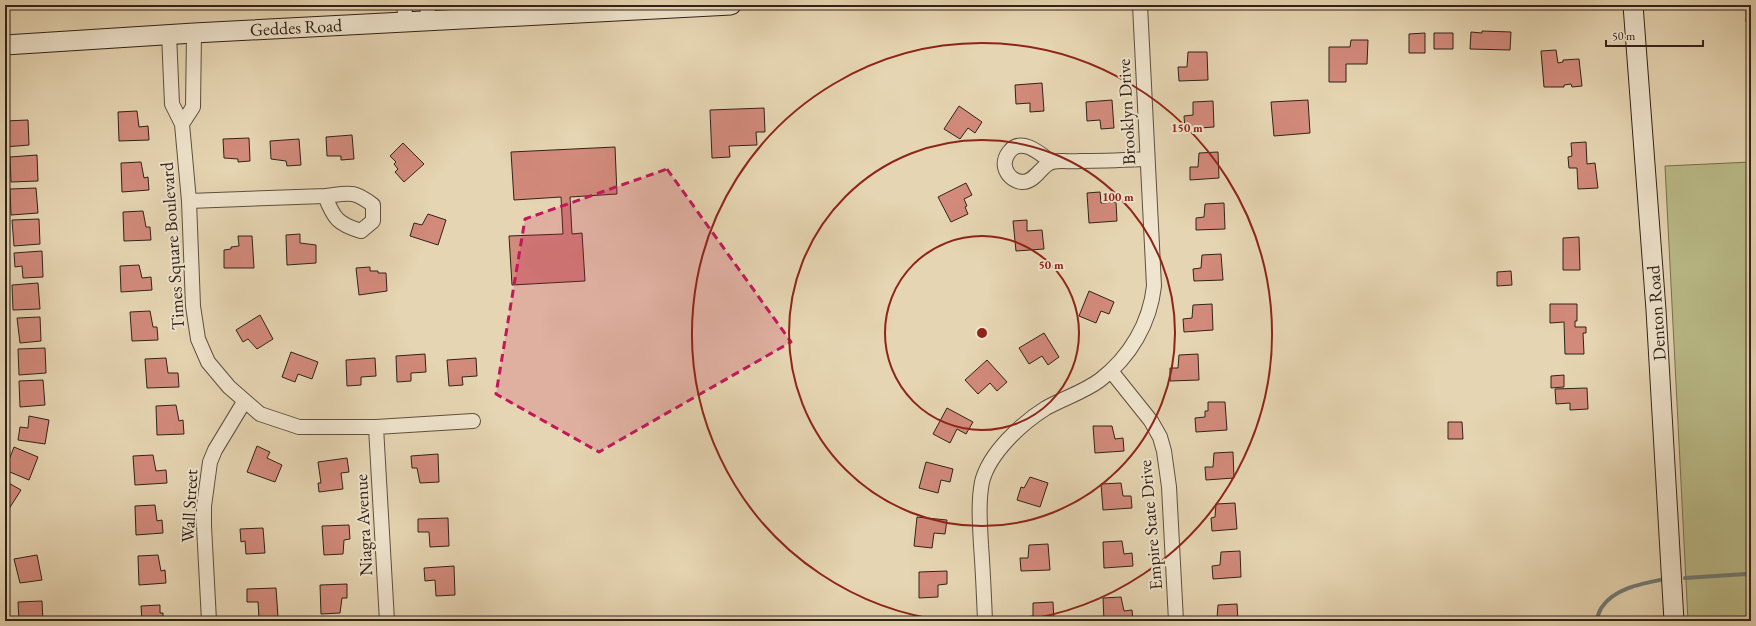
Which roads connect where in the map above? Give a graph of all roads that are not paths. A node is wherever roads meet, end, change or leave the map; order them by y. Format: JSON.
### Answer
{"nodes":[{"id":1,"x":731,"y":5,"type":"edge"},
{"id":2,"x":1140,"y":5,"type":"edge"},
{"id":3,"x":1633,"y":5,"type":"edge"},
{"id":4,"x":405,"y":13,"type":"edge"},
{"id":5,"x":428,"y":13,"type":"edge"},
{"id":6,"x":194,"y":33,"type":"junction"},
{"id":7,"x":169,"y":34,"type":"junction"},
{"id":8,"x":5,"y":45,"type":"edge"},
{"id":9,"x":182,"y":124,"type":"junction"},
{"id":10,"x":1147,"y":159,"type":"junction"},
{"id":11,"x":1051,"y":162,"type":"dead end"},
{"id":12,"x":326,"y":196,"type":"dead end"},
{"id":13,"x":189,"y":201,"type":"junction"},
{"id":14,"x":1111,"y":371,"type":"junction"},
{"id":15,"x":244,"y":402,"type":"junction"},
{"id":16,"x":473,"y":421,"type":"dead end"},
{"id":17,"x":376,"y":427,"type":"junction"},
{"id":18,"x":209,"y":621,"type":"edge"},
{"id":19,"x":387,"y":621,"type":"edge"},
{"id":20,"x":986,"y":621,"type":"edge"},
{"id":21,"x":1176,"y":621,"type":"edge"},
{"id":22,"x":1674,"y":621,"type":"edge"}],
"edges":[{"from":1,"to":5,"type":"main road","name":"Geddes Road"},
{"from":2,"to":10,"type":"street","name":"Brooklyn Drive"},
{"from":3,"to":22,"type":"main road","name":"Denton Road"},
{"from":4,"to":5,"type":"main road","name":"Geddes Road"},
{"from":4,"to":6,"type":"main road","name":"Geddes Road"},
{"from":6,"to":7,"type":"main road","name":"Geddes Road"},
{"from":6,"to":9,"type":"street"},
{"from":7,"to":8,"type":"main road","name":"Geddes Road"},
{"from":7,"to":9,"type":"street","name":"Times Square Boulevard"},
{"from":9,"to":13,"type":"street","name":"Times Square Boulevard"},
{"from":10,"to":11,"type":"street"},
{"from":10,"to":14,"type":"street","name":"Brooklyn Drive"},
{"from":12,"to":13,"type":"street"},
{"from":13,"to":15,"type":"street","name":"Times Square Boulevard"},
{"from":14,"to":20,"type":"street","name":"Brooklyn Drive"},
{"from":14,"to":21,"type":"street","name":"Empire State Drive"},
{"from":15,"to":17,"type":"street","name":"Times Square Boulevard"},
{"from":15,"to":18,"type":"street","name":"Wall Street"},
{"from":16,"to":17,"type":"street","name":"Times Square Boulevard"},
{"from":17,"to":19,"type":"street","name":"Niagra Avenue"}]}
